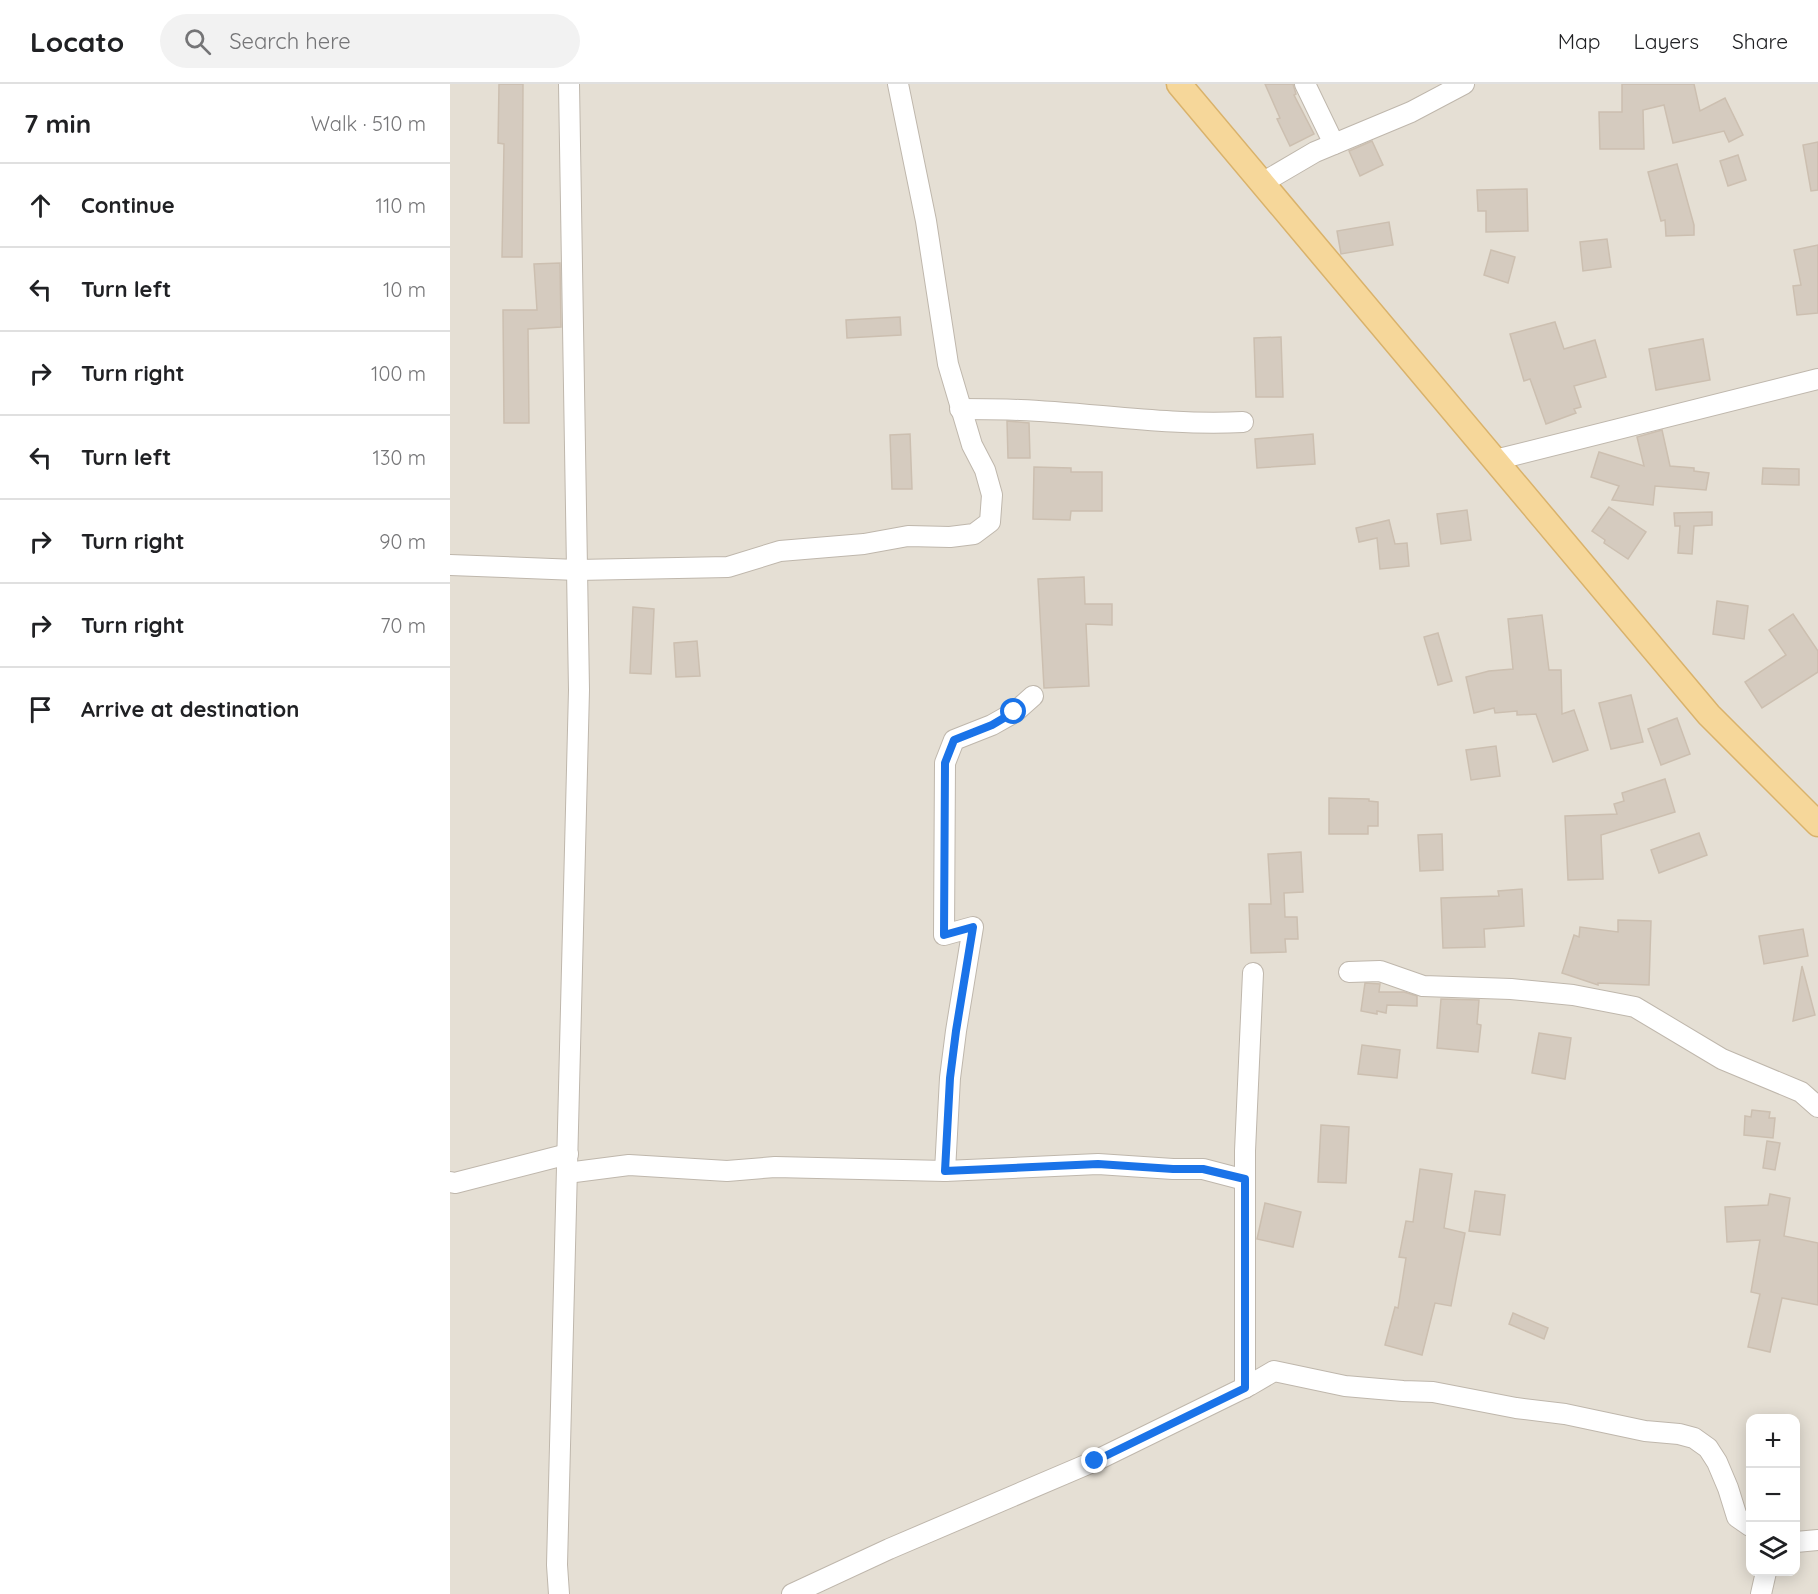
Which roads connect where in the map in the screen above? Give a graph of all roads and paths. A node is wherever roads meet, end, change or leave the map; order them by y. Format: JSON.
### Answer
{"nodes":[{"id":1,"x":569,"y":84,"type":"edge"},
{"id":2,"x":898,"y":84,"type":"edge"},
{"id":3,"x":1179,"y":84,"type":"edge"},
{"id":4,"x":1305,"y":84,"type":"edge"},
{"id":5,"x":1464,"y":84,"type":"edge"},
{"id":6,"x":1334,"y":144,"type":"junction"},
{"id":7,"x":1262,"y":183,"type":"junction"},
{"id":8,"x":1818,"y":379,"type":"edge"},
{"id":9,"x":960,"y":409,"type":"junction"},
{"id":10,"x":1243,"y":422,"type":"dead end"},
{"id":11,"x":1495,"y":460,"type":"junction"},
{"id":12,"x":450,"y":565,"type":"edge"},
{"id":13,"x":577,"y":570,"type":"junction"},
{"id":14,"x":1033,"y":696,"type":"dead end"},
{"id":15,"x":1818,"y":824,"type":"edge"},
{"id":16,"x":1349,"y":972,"type":"dead end"},
{"id":17,"x":1253,"y":973,"type":"dead end"},
{"id":18,"x":1818,"y":1107,"type":"edge"},
{"id":19,"x":567,"y":1164,"type":"junction"},
{"id":20,"x":945,"y":1171,"type":"junction"},
{"id":21,"x":1245,"y":1179,"type":"junction"},
{"id":22,"x":450,"y":1182,"type":"edge"},
{"id":23,"x":1245,"y":1388,"type":"junction"},
{"id":24,"x":1746,"y":1523,"type":"edge"},
{"id":25,"x":1818,"y":1540,"type":"edge"},
{"id":26,"x":1800,"y":1542,"type":"edge"},
{"id":27,"x":1765,"y":1576,"type":"edge"},
{"id":28,"x":559,"y":1594,"type":"edge"},
{"id":29,"x":792,"y":1594,"type":"edge"},
{"id":30,"x":1761,"y":1594,"type":"edge"}],
"edges":[{"from":1,"to":13,"type":"street"},
{"from":2,"to":9,"type":"street"},
{"from":3,"to":7,"type":"main road"},
{"from":4,"to":6,"type":"street"},
{"from":5,"to":6,"type":"street"},
{"from":6,"to":7,"type":"street"},
{"from":7,"to":11,"type":"main road"},
{"from":8,"to":11,"type":"street"},
{"from":9,"to":10,"type":"street"},
{"from":9,"to":13,"type":"street"},
{"from":11,"to":15,"type":"main road"},
{"from":12,"to":13,"type":"street"},
{"from":13,"to":19,"type":"street"},
{"from":14,"to":20,"type":"street"},
{"from":16,"to":18,"type":"street"},
{"from":17,"to":21,"type":"street"},
{"from":19,"to":20,"type":"street"},
{"from":19,"to":22,"type":"street"},
{"from":19,"to":28,"type":"street"},
{"from":20,"to":21,"type":"street"},
{"from":21,"to":23,"type":"street"},
{"from":23,"to":24,"type":"street"},
{"from":23,"to":29,"type":"street"},
{"from":25,"to":26,"type":"street"},
{"from":27,"to":30,"type":"street"}]}
